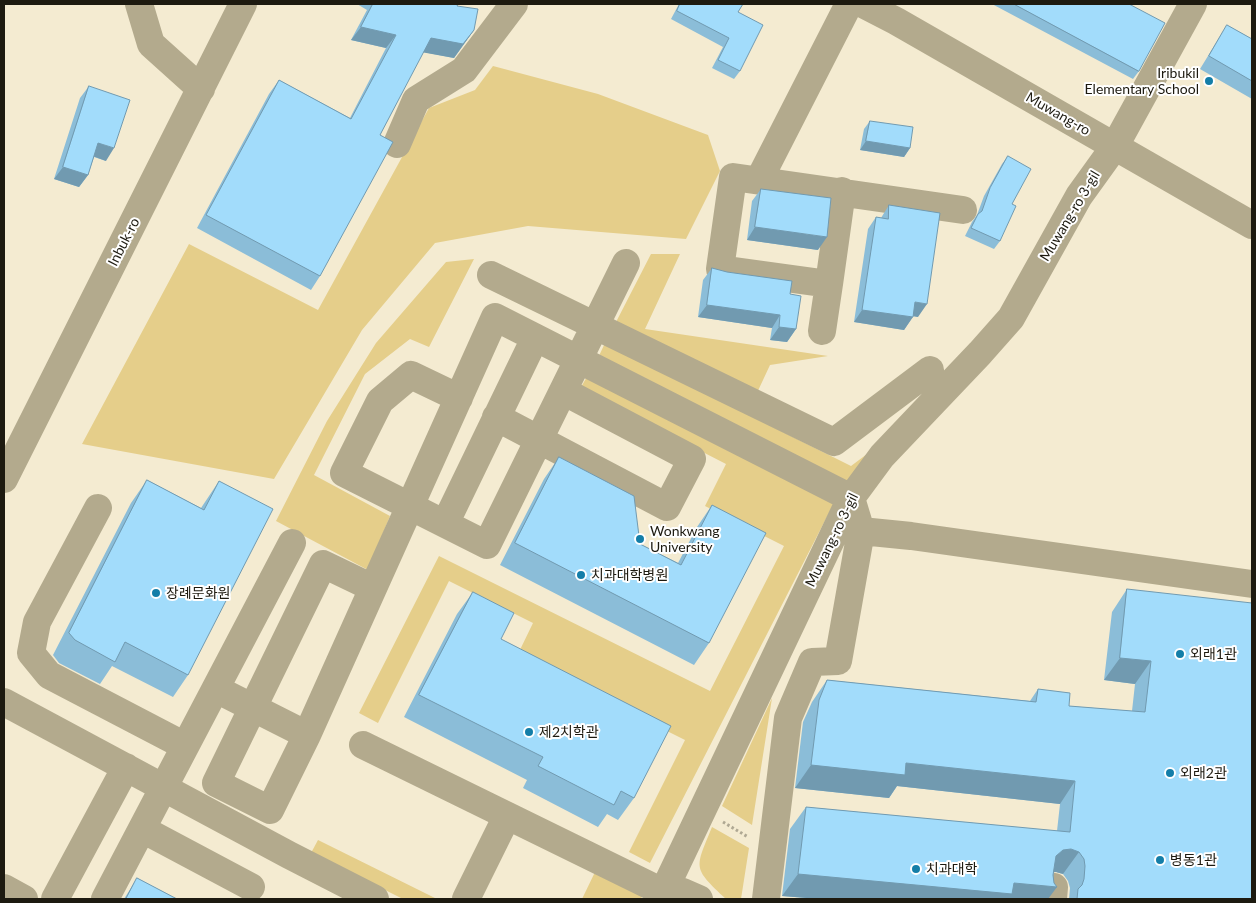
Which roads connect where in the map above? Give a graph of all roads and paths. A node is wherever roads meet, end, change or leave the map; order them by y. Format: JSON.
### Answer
{"nodes":[{"id":1,"x":139,"y":4,"type":"edge"},
{"id":2,"x":243,"y":4,"type":"edge"},
{"id":3,"x":514,"y":4,"type":"edge"},
{"id":4,"x":850,"y":4,"type":"edge"},
{"id":5,"x":863,"y":4,"type":"edge"},
{"id":6,"x":1193,"y":4,"type":"edge"},
{"id":7,"x":201,"y":89,"type":"junction"},
{"id":8,"x":397,"y":144,"type":"dead end"},
{"id":9,"x":1115,"y":146,"type":"junction"},
{"id":10,"x":758,"y":180,"type":"junction"},
{"id":11,"x":842,"y":192,"type":"junction"},
{"id":12,"x":963,"y":210,"type":"dead end"},
{"id":13,"x":1252,"y":225,"type":"edge"},
{"id":14,"x":626,"y":263,"type":"dead end"},
{"id":15,"x":491,"y":275,"type":"dead end"},
{"id":16,"x":829,"y":284,"type":"junction"},
{"id":17,"x":595,"y":325,"type":"junction"},
{"id":18,"x":822,"y":331,"type":"dead end"},
{"id":19,"x":535,"y":338,"type":"junction"},
{"id":20,"x":578,"y":360,"type":"junction"},
{"id":21,"x":930,"y":370,"type":"dead end"},
{"id":22,"x":563,"y":391,"type":"junction"},
{"id":23,"x":458,"y":398,"type":"junction"},
{"id":24,"x":496,"y":417,"type":"junction"},
{"id":25,"x":864,"y":420,"type":"junction"},
{"id":26,"x":539,"y":440,"type":"junction"},
{"id":27,"x":882,"y":456,"type":"junction"},
{"id":28,"x":4,"y":479,"type":"edge"},
{"id":29,"x":851,"y":498,"type":"junction"},
{"id":30,"x":410,"y":506,"type":"junction"},
{"id":31,"x":98,"y":508,"type":"dead end"},
{"id":32,"x":444,"y":524,"type":"junction"},
{"id":33,"x":861,"y":531,"type":"junction"},
{"id":34,"x":292,"y":543,"type":"dead end"},
{"id":35,"x":1252,"y":584,"type":"edge"},
{"id":36,"x":373,"y":588,"type":"junction"},
{"id":37,"x":216,"y":689,"type":"junction"},
{"id":38,"x":4,"y":702,"type":"edge"},
{"id":39,"x":252,"y":708,"type":"junction"},
{"id":40,"x":306,"y":735,"type":"junction"},
{"id":41,"x":185,"y":746,"type":"junction"},
{"id":42,"x":363,"y":746,"type":"dead end"},
{"id":43,"x":126,"y":767,"type":"junction"},
{"id":44,"x":164,"y":787,"type":"junction"},
{"id":45,"x":704,"y":810,"type":"junction"},
{"id":46,"x":507,"y":816,"type":"junction"},
{"id":47,"x":142,"y":829,"type":"junction"},
{"id":48,"x":772,"y":852,"type":"junction"},
{"id":49,"x":250,"y":887,"type":"dead end"},
{"id":50,"x":4,"y":888,"type":"edge"},
{"id":51,"x":661,"y":896,"type":"edge"},
{"id":52,"x":24,"y":899,"type":"edge"},
{"id":53,"x":55,"y":899,"type":"edge"},
{"id":54,"x":105,"y":899,"type":"edge"},
{"id":55,"x":375,"y":899,"type":"edge"},
{"id":56,"x":466,"y":899,"type":"edge"},
{"id":57,"x":699,"y":899,"type":"edge"},
{"id":58,"x":766,"y":899,"type":"edge"}],
"edges":[{"from":1,"to":7,"type":"street"},
{"from":2,"to":7,"type":"street","name":"Inbuk-ro"},
{"from":3,"to":8,"type":"street"},
{"from":4,"to":10,"type":"street"},
{"from":5,"to":9,"type":"street","name":"Muwang-ro"},
{"from":6,"to":9,"type":"street","name":"Muwang-ro 3-gil"},
{"from":7,"to":28,"type":"street","name":"Inbuk-ro"},
{"from":9,"to":13,"type":"street","name":"Muwang-ro"},
{"from":9,"to":27,"type":"street","name":"Muwang-ro 3-gil"},
{"from":10,"to":11,"type":"street"},
{"from":10,"to":16,"type":"street"},
{"from":11,"to":12,"type":"street"},
{"from":11,"to":16,"type":"street"},
{"from":14,"to":17,"type":"street"},
{"from":15,"to":17,"type":"street"},
{"from":16,"to":18,"type":"street"},
{"from":17,"to":20,"type":"street"},
{"from":17,"to":25,"type":"street"},
{"from":19,"to":20,"type":"street"},
{"from":19,"to":23,"type":"street"},
{"from":19,"to":24,"type":"street"},
{"from":20,"to":22,"type":"street"},
{"from":20,"to":29,"type":"street"},
{"from":21,"to":25,"type":"street"},
{"from":22,"to":26,"type":"street"},
{"from":22,"to":26,"type":"street"},
{"from":23,"to":30,"type":"street"},
{"from":23,"to":30,"type":"street"},
{"from":24,"to":26,"type":"street"},
{"from":24,"to":32,"type":"street"},
{"from":25,"to":27,"type":"street"},
{"from":26,"to":32,"type":"street"},
{"from":27,"to":29,"type":"street","name":"Muwang-ro 3-gil"},
{"from":29,"to":33,"type":"street"},
{"from":29,"to":45,"type":"street","name":"Muwang-ro 3-gil"},
{"from":30,"to":32,"type":"street"},
{"from":30,"to":36,"type":"street"},
{"from":31,"to":41,"type":"street"},
{"from":33,"to":35,"type":"street"},
{"from":33,"to":48,"type":"street"},
{"from":34,"to":37,"type":"street"},
{"from":36,"to":39,"type":"street"},
{"from":36,"to":40,"type":"street"},
{"from":37,"to":39,"type":"street"},
{"from":37,"to":41,"type":"street"},
{"from":38,"to":43,"type":"street"},
{"from":39,"to":40,"type":"street"},
{"from":39,"to":40,"type":"street"},
{"from":41,"to":44,"type":"street"},
{"from":42,"to":46,"type":"street"},
{"from":43,"to":44,"type":"street"},
{"from":43,"to":53,"type":"street"},
{"from":44,"to":47,"type":"street"},
{"from":44,"to":55,"type":"street"},
{"from":45,"to":48,"type":"path"},
{"from":45,"to":51,"type":"street","name":"Muwang-ro 3-gil"},
{"from":46,"to":51,"type":"street"},
{"from":46,"to":56,"type":"street"},
{"from":47,"to":49,"type":"street"},
{"from":47,"to":54,"type":"street"},
{"from":48,"to":58,"type":"street"},
{"from":50,"to":52,"type":"street"},
{"from":51,"to":57,"type":"street"}]}
